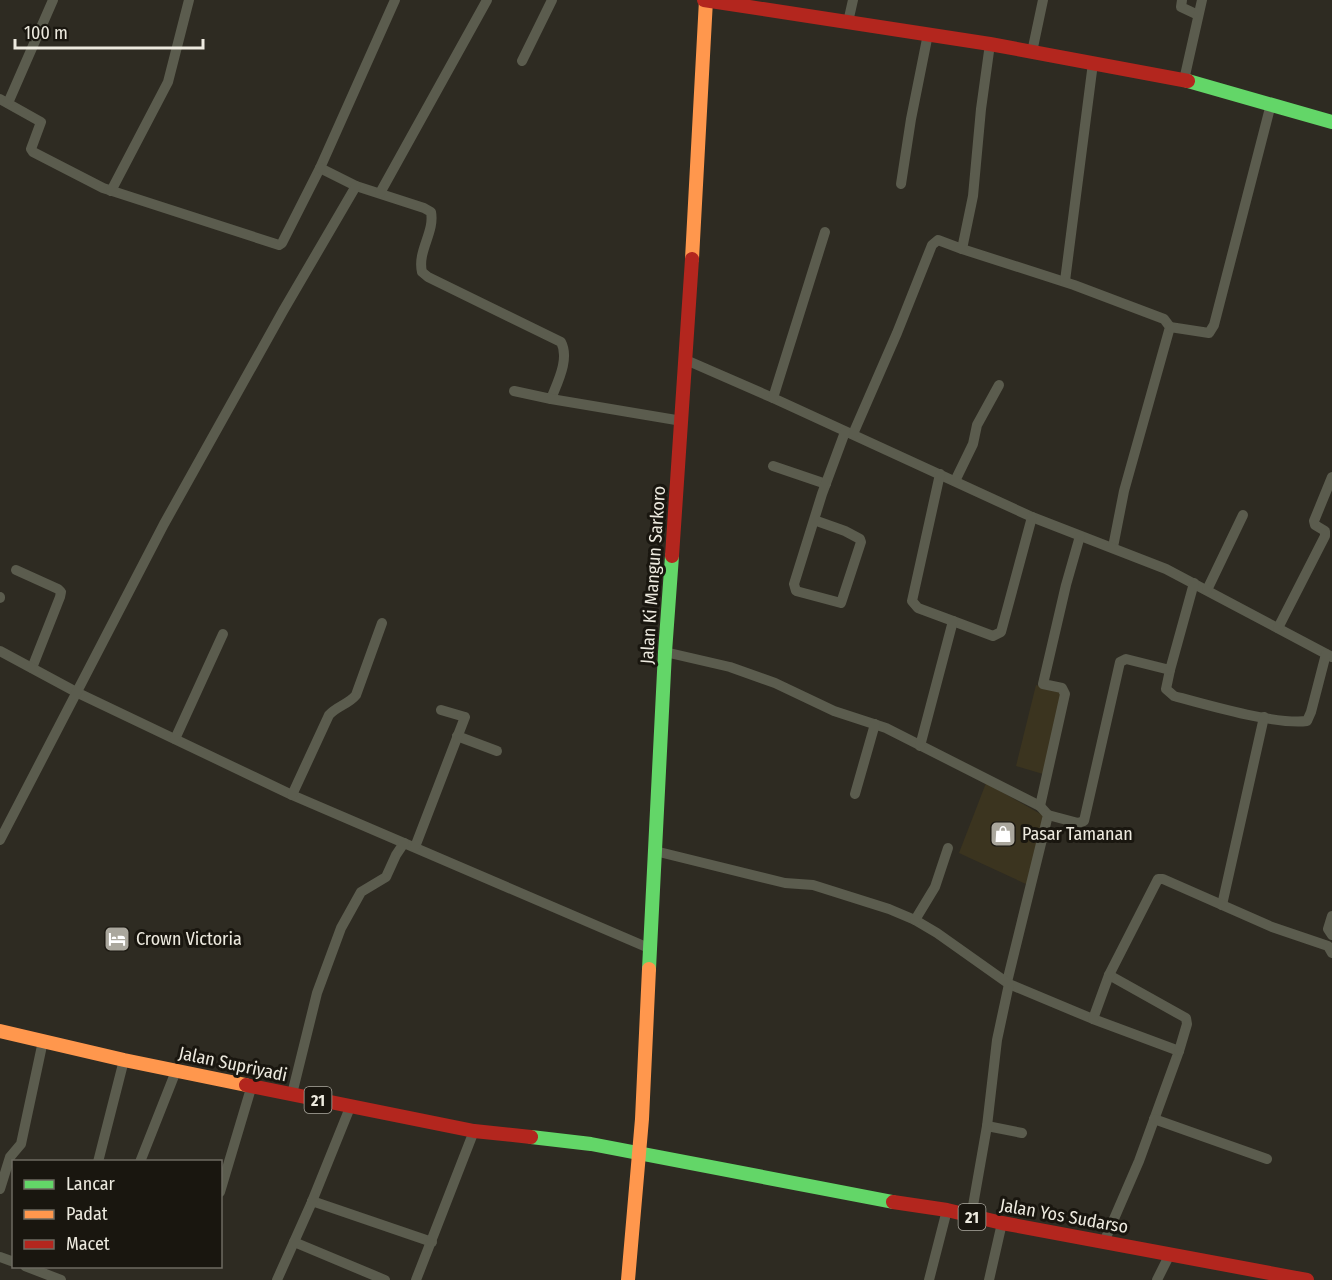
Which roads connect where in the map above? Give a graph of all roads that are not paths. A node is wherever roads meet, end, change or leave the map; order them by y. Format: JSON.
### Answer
{"nodes":[{"id":1,"x":53,"y":0,"type":"edge"},
{"id":2,"x":189,"y":0,"type":"edge"},
{"id":3,"x":395,"y":0,"type":"edge"},
{"id":4,"x":487,"y":0,"type":"edge"},
{"id":5,"x":552,"y":0,"type":"edge"},
{"id":6,"x":705,"y":0,"type":"edge"},
{"id":7,"x":853,"y":0,"type":"edge"},
{"id":8,"x":1043,"y":0,"type":"edge"},
{"id":9,"x":1182,"y":0,"type":"edge"},
{"id":10,"x":1202,"y":0,"type":"edge"},
{"id":11,"x":1198,"y":15,"type":"junction"},
{"id":12,"x":848,"y":22,"type":"junction"},
{"id":13,"x":928,"y":34,"type":"junction"},
{"id":14,"x":990,"y":44,"type":"junction"},
{"id":15,"x":1032,"y":52,"type":"junction"},
{"id":16,"x":522,"y":61,"type":"dead end"},
{"id":17,"x":1093,"y":63,"type":"junction"},
{"id":18,"x":1184,"y":80,"type":"junction"},
{"id":19,"x":4,"y":101,"type":"edge"},
{"id":20,"x":1272,"y":104,"type":"junction"},
{"id":21,"x":1332,"y":122,"type":"edge"},
{"id":22,"x":320,"y":168,"type":"junction"},
{"id":23,"x":901,"y":184,"type":"dead end"},
{"id":24,"x":356,"y":186,"type":"junction"},
{"id":25,"x":111,"y":191,"type":"junction"},
{"id":26,"x":380,"y":193,"type":"junction"},
{"id":27,"x":825,"y":232,"type":"dead end"},
{"id":28,"x":962,"y":249,"type":"junction"},
{"id":29,"x":1065,"y":282,"type":"junction"},
{"id":30,"x":1170,"y":327,"type":"junction"},
{"id":31,"x":686,"y":360,"type":"junction"},
{"id":32,"x":999,"y":385,"type":"dead end"},
{"id":33,"x":514,"y":390,"type":"dead end"},
{"id":34,"x":773,"y":398,"type":"junction"},
{"id":35,"x":551,"y":399,"type":"junction"},
{"id":36,"x":682,"y":421,"type":"junction"},
{"id":37,"x":849,"y":433,"type":"junction"},
{"id":38,"x":773,"y":466,"type":"dead end"},
{"id":39,"x":940,"y":474,"type":"junction"},
{"id":40,"x":1332,"y":477,"type":"edge"},
{"id":41,"x":955,"y":481,"type":"junction"},
{"id":42,"x":826,"y":484,"type":"junction"},
{"id":43,"x":1244,"y":515,"type":"dead end"},
{"id":44,"x":1032,"y":517,"type":"junction"},
{"id":45,"x":814,"y":520,"type":"junction"},
{"id":46,"x":1080,"y":536,"type":"junction"},
{"id":47,"x":1113,"y":547,"type":"junction"},
{"id":48,"x":16,"y":570,"type":"dead end"},
{"id":49,"x":1194,"y":583,"type":"junction"},
{"id":50,"x":1207,"y":590,"type":"junction"},
{"id":51,"x":954,"y":621,"type":"junction"},
{"id":52,"x":382,"y":622,"type":"dead end"},
{"id":53,"x":1278,"y":628,"type":"junction"},
{"id":54,"x":223,"y":634,"type":"dead end"},
{"id":55,"x":0,"y":651,"type":"edge"},
{"id":56,"x":665,"y":652,"type":"junction"},
{"id":57,"x":1329,"y":655,"type":"edge"},
{"id":58,"x":32,"y":668,"type":"junction"},
{"id":59,"x":1170,"y":670,"type":"junction"},
{"id":60,"x":78,"y":693,"type":"junction"},
{"id":61,"x":441,"y":710,"type":"dead end"},
{"id":62,"x":1264,"y":717,"type":"junction"},
{"id":63,"x":875,"y":724,"type":"junction"},
{"id":64,"x":457,"y":736,"type":"junction"},
{"id":65,"x":175,"y":739,"type":"junction"},
{"id":66,"x":920,"y":746,"type":"junction"},
{"id":67,"x":496,"y":751,"type":"dead end"},
{"id":68,"x":855,"y":794,"type":"dead end"},
{"id":69,"x":292,"y":795,"type":"junction"},
{"id":70,"x":1040,"y":806,"type":"junction"},
{"id":71,"x":1048,"y":815,"type":"junction"},
{"id":72,"x":0,"y":840,"type":"edge"},
{"id":73,"x":409,"y":845,"type":"junction"},
{"id":74,"x":948,"y":848,"type":"dead end"},
{"id":75,"x":655,"y":851,"type":"junction"},
{"id":76,"x":1222,"y":904,"type":"junction"},
{"id":77,"x":1332,"y":916,"type":"edge"},
{"id":78,"x":915,"y":920,"type":"junction"},
{"id":79,"x":1332,"y":935,"type":"edge"},
{"id":80,"x":651,"y":949,"type":"junction"},
{"id":81,"x":1332,"y":953,"type":"edge"},
{"id":82,"x":1109,"y":975,"type":"junction"},
{"id":83,"x":1008,"y":983,"type":"junction"},
{"id":84,"x":1093,"y":1019,"type":"junction"},
{"id":85,"x":0,"y":1031,"type":"edge"},
{"id":86,"x":43,"y":1041,"type":"junction"},
{"id":87,"x":1179,"y":1051,"type":"junction"},
{"id":88,"x":124,"y":1060,"type":"junction"},
{"id":89,"x":176,"y":1071,"type":"junction"},
{"id":90,"x":252,"y":1085,"type":"junction"},
{"id":91,"x":292,"y":1094,"type":"junction"},
{"id":92,"x":351,"y":1105,"type":"junction"},
{"id":93,"x":1154,"y":1119,"type":"junction"},
{"id":94,"x":987,"y":1126,"type":"junction"},
{"id":95,"x":474,"y":1131,"type":"junction"},
{"id":96,"x":1022,"y":1133,"type":"dead end"},
{"id":97,"x":639,"y":1153,"type":"junction"},
{"id":98,"x":1267,"y":1159,"type":"dead end"},
{"id":99,"x":98,"y":1160,"type":"edge"},
{"id":100,"x":140,"y":1160,"type":"edge"},
{"id":101,"x":222,"y":1185,"type":"edge"},
{"id":102,"x":0,"y":1190,"type":"edge"},
{"id":103,"x":312,"y":1201,"type":"junction"},
{"id":104,"x":947,"y":1210,"type":"junction"},
{"id":105,"x":971,"y":1217,"type":"junction"},
{"id":106,"x":1002,"y":1223,"type":"junction"},
{"id":107,"x":294,"y":1242,"type":"junction"},
{"id":108,"x":432,"y":1242,"type":"junction"},
{"id":109,"x":1104,"y":1242,"type":"junction"},
{"id":110,"x":1170,"y":1254,"type":"junction"},
{"id":111,"x":30,"y":1268,"type":"edge"},
{"id":112,"x":61,"y":1280,"type":"edge"},
{"id":113,"x":276,"y":1280,"type":"edge"},
{"id":114,"x":385,"y":1280,"type":"edge"},
{"id":115,"x":416,"y":1280,"type":"edge"},
{"id":116,"x":628,"y":1280,"type":"edge"},
{"id":117,"x":929,"y":1280,"type":"edge"},
{"id":118,"x":988,"y":1280,"type":"edge"},
{"id":119,"x":1157,"y":1280,"type":"edge"},
{"id":120,"x":1306,"y":1280,"type":"edge"}],
"edges":[{"from":1,"to":19,"type":"street"},
{"from":2,"to":25,"type":"street"},
{"from":3,"to":22,"type":"street"},
{"from":4,"to":26,"type":"street"},
{"from":5,"to":16,"type":"street"},
{"from":6,"to":12,"type":"main road"},
{"from":6,"to":31,"type":"main road","name":"Jalan Ki Mangun Sarkoro"},
{"from":7,"to":12,"type":"street"},
{"from":8,"to":15,"type":"street"},
{"from":9,"to":11,"type":"street"},
{"from":10,"to":11,"type":"street"},
{"from":11,"to":18,"type":"street"},
{"from":12,"to":13,"type":"main road"},
{"from":13,"to":14,"type":"main road"},
{"from":13,"to":23,"type":"street"},
{"from":14,"to":15,"type":"main road"},
{"from":14,"to":28,"type":"street"},
{"from":15,"to":17,"type":"main road"},
{"from":17,"to":18,"type":"main road"},
{"from":17,"to":29,"type":"street"},
{"from":18,"to":20,"type":"main road"},
{"from":19,"to":25,"type":"street"},
{"from":20,"to":21,"type":"main road"},
{"from":20,"to":30,"type":"street"},
{"from":22,"to":24,"type":"street"},
{"from":22,"to":25,"type":"street"},
{"from":24,"to":26,"type":"street"},
{"from":24,"to":60,"type":"street"},
{"from":26,"to":35,"type":"street"},
{"from":27,"to":34,"type":"street"},
{"from":28,"to":29,"type":"street"},
{"from":28,"to":37,"type":"street"},
{"from":29,"to":30,"type":"street"},
{"from":30,"to":47,"type":"street"},
{"from":31,"to":34,"type":"street"},
{"from":31,"to":36,"type":"main road","name":"Jalan Ki Mangun Sarkoro"},
{"from":32,"to":41,"type":"street"},
{"from":33,"to":35,"type":"street"},
{"from":34,"to":37,"type":"street"},
{"from":35,"to":36,"type":"street"},
{"from":36,"to":56,"type":"main road","name":"Jalan Ki Mangun Sarkoro"},
{"from":37,"to":39,"type":"street"},
{"from":37,"to":42,"type":"street"},
{"from":38,"to":42,"type":"street"},
{"from":39,"to":41,"type":"street"},
{"from":39,"to":51,"type":"street"},
{"from":40,"to":53,"type":"street"},
{"from":41,"to":44,"type":"street"},
{"from":42,"to":45,"type":"street"},
{"from":43,"to":50,"type":"street"},
{"from":44,"to":46,"type":"street"},
{"from":44,"to":51,"type":"street"},
{"from":45,"to":45,"type":"street"},
{"from":46,"to":47,"type":"street"},
{"from":46,"to":70,"type":"street"},
{"from":47,"to":49,"type":"street"},
{"from":48,"to":58,"type":"street"},
{"from":49,"to":50,"type":"street"},
{"from":49,"to":59,"type":"street"},
{"from":50,"to":53,"type":"street"},
{"from":51,"to":66,"type":"street"},
{"from":52,"to":69,"type":"street"},
{"from":53,"to":57,"type":"street"},
{"from":54,"to":65,"type":"street"},
{"from":55,"to":58,"type":"street"},
{"from":56,"to":63,"type":"street"},
{"from":56,"to":75,"type":"main road","name":"Jalan Ki Mangun Sarkoro"},
{"from":57,"to":62,"type":"street"},
{"from":58,"to":60,"type":"street"},
{"from":59,"to":62,"type":"street"},
{"from":59,"to":71,"type":"street"},
{"from":60,"to":65,"type":"street"},
{"from":60,"to":72,"type":"street"},
{"from":61,"to":64,"type":"street"},
{"from":62,"to":76,"type":"street"},
{"from":63,"to":66,"type":"street"},
{"from":63,"to":68,"type":"street"},
{"from":64,"to":67,"type":"street"},
{"from":64,"to":73,"type":"street"},
{"from":65,"to":69,"type":"street"},
{"from":66,"to":70,"type":"street"},
{"from":69,"to":73,"type":"street"},
{"from":70,"to":71,"type":"street"},
{"from":71,"to":83,"type":"street"},
{"from":73,"to":80,"type":"street"},
{"from":73,"to":91,"type":"street"},
{"from":74,"to":78,"type":"street"},
{"from":75,"to":78,"type":"street"},
{"from":75,"to":80,"type":"main road","name":"Jalan Ki Mangun Sarkoro"},
{"from":76,"to":81,"type":"street"},
{"from":76,"to":82,"type":"street"},
{"from":77,"to":79,"type":"street"},
{"from":78,"to":83,"type":"street"},
{"from":80,"to":97,"type":"main road","name":"Jalan Ki Mangun Sarkoro"},
{"from":82,"to":84,"type":"street"},
{"from":82,"to":87,"type":"street"},
{"from":83,"to":84,"type":"street"},
{"from":83,"to":94,"type":"street"},
{"from":84,"to":87,"type":"street"},
{"from":85,"to":86,"type":"main road","name":"Jalan Supriyadi","number":"21"},
{"from":86,"to":88,"type":"main road","name":"Jalan Supriyadi","number":"21"},
{"from":86,"to":102,"type":"street"},
{"from":87,"to":93,"type":"street"},
{"from":88,"to":89,"type":"main road","name":"Jalan Supriyadi","number":"21"},
{"from":88,"to":99,"type":"street"},
{"from":89,"to":90,"type":"main road","name":"Jalan Supriyadi","number":"21"},
{"from":89,"to":100,"type":"street"},
{"from":90,"to":91,"type":"main road","name":"Jalan Supriyadi","number":"21"},
{"from":90,"to":101,"type":"street"},
{"from":91,"to":92,"type":"main road","name":"Jalan Supriyadi","number":"21"},
{"from":92,"to":95,"type":"main road","name":"Jalan Supriyadi","number":"21"},
{"from":92,"to":103,"type":"street"},
{"from":93,"to":98,"type":"street"},
{"from":93,"to":109,"type":"street"},
{"from":94,"to":96,"type":"street"},
{"from":94,"to":105,"type":"street"},
{"from":95,"to":97,"type":"main road","name":"Jalan Supriyadi","number":"21"},
{"from":95,"to":108,"type":"street"},
{"from":97,"to":104,"type":"main road","name":"Jalan Yos Sudarso","number":"21"},
{"from":97,"to":116,"type":"main road","name":"Jalan Ki Mangun Sarkoro"},
{"from":103,"to":107,"type":"street"},
{"from":103,"to":108,"type":"street"},
{"from":104,"to":105,"type":"main road","name":"Jalan Yos Sudarso","number":"21"},
{"from":104,"to":117,"type":"street"},
{"from":105,"to":106,"type":"main road","name":"Jalan Yos Sudarso","number":"21"},
{"from":106,"to":109,"type":"main road","name":"Jalan Yos Sudarso","number":"21"},
{"from":106,"to":118,"type":"street"},
{"from":107,"to":113,"type":"street"},
{"from":107,"to":114,"type":"street"},
{"from":108,"to":115,"type":"street"},
{"from":109,"to":110,"type":"main road","name":"Jalan Yos Sudarso","number":"21"},
{"from":110,"to":119,"type":"street"},
{"from":110,"to":120,"type":"main road","name":"Jalan Yos Sudarso","number":"21"},
{"from":111,"to":112,"type":"street"}]}
